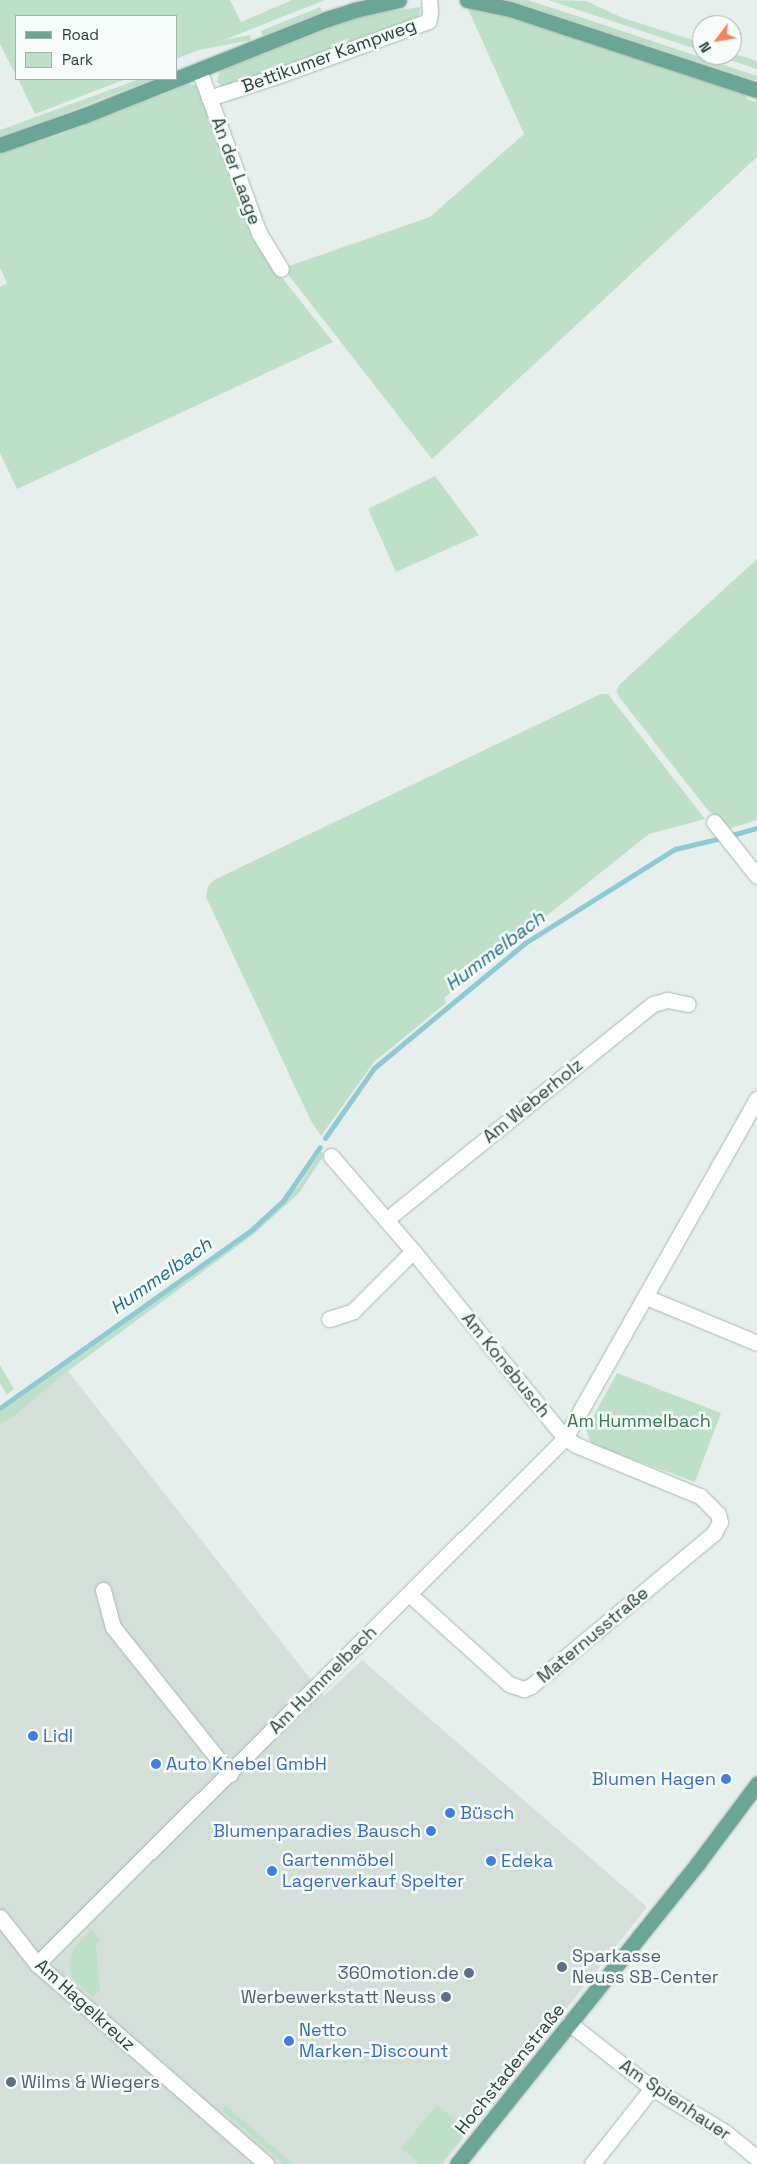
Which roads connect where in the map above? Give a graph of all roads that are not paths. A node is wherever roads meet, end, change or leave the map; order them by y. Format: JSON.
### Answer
{"nodes":[{"id":1,"x":399,"y":0,"type":"edge"},
{"id":2,"x":429,"y":0,"type":"edge"},
{"id":3,"x":467,"y":0,"type":"edge"},
{"id":4,"x":199,"y":70,"type":"junction"},
{"id":5,"x":178,"y":78,"type":"edge"},
{"id":6,"x":174,"y":80,"type":"edge"},
{"id":7,"x":757,"y":90,"type":"edge"},
{"id":8,"x":209,"y":98,"type":"junction"},
{"id":9,"x":0,"y":145,"type":"edge"},
{"id":10,"x":281,"y":269,"type":"dead end"},
{"id":11,"x":714,"y":822,"type":"dead end"},
{"id":12,"x":757,"y":876,"type":"edge"},
{"id":13,"x":688,"y":1004,"type":"dead end"},
{"id":14,"x":757,"y":1099,"type":"edge"},
{"id":15,"x":331,"y":1156,"type":"dead end"},
{"id":16,"x":386,"y":1220,"type":"junction"},
{"id":17,"x":413,"y":1251,"type":"junction"},
{"id":18,"x":646,"y":1297,"type":"junction"},
{"id":19,"x":329,"y":1319,"type":"dead end"},
{"id":20,"x":757,"y":1343,"type":"edge"},
{"id":21,"x":565,"y":1438,"type":"junction"},
{"id":22,"x":718,"y":1514,"type":"joint"},
{"id":23,"x":103,"y":1590,"type":"dead end"},
{"id":24,"x":409,"y":1594,"type":"junction"},
{"id":25,"x":230,"y":1774,"type":"junction"},
{"id":26,"x":757,"y":1784,"type":"edge"},
{"id":27,"x":0,"y":1917,"type":"edge"},
{"id":28,"x":37,"y":1964,"type":"junction"},
{"id":29,"x":569,"y":2023,"type":"junction"},
{"id":30,"x":652,"y":2088,"type":"junction"},
{"id":31,"x":757,"y":2158,"type":"edge"},
{"id":32,"x":266,"y":2164,"type":"edge"},
{"id":33,"x":458,"y":2164,"type":"edge"},
{"id":34,"x":592,"y":2164,"type":"edge"}],
"edges":[{"from":1,"to":4,"type":"main road"},
{"from":2,"to":8,"type":"street","name":"Bettikumer Kampweg"},
{"from":3,"to":7,"type":"main road"},
{"from":4,"to":5,"type":"main road"},
{"from":4,"to":8,"type":"street","name":"An der Laage"},
{"from":6,"to":9,"type":"main road"},
{"from":8,"to":10,"type":"street","name":"An der Laage"},
{"from":11,"to":12,"type":"street"},
{"from":13,"to":16,"type":"street","name":"Am Weberholz"},
{"from":14,"to":18,"type":"street","name":"Am Hummelbach"},
{"from":15,"to":16,"type":"street","name":"Am Konebusch"},
{"from":16,"to":17,"type":"street","name":"Am Konebusch"},
{"from":17,"to":19,"type":"street"},
{"from":17,"to":21,"type":"street","name":"Am Konebusch"},
{"from":18,"to":20,"type":"street"},
{"from":18,"to":21,"type":"street","name":"Am Hummelbach"},
{"from":21,"to":22,"type":"street","name":"Am Konebusch"},
{"from":21,"to":24,"type":"street","name":"Am Hummelbach"},
{"from":22,"to":24,"type":"street","name":"Maternusstraße"},
{"from":23,"to":25,"type":"street"},
{"from":24,"to":25,"type":"street","name":"Am Hummelbach"},
{"from":25,"to":28,"type":"street","name":"Am Hummelbach"},
{"from":26,"to":29,"type":"main road","name":"Hochstadenstraße"},
{"from":27,"to":28,"type":"street","name":"Am Hagelkreuz"},
{"from":28,"to":32,"type":"street","name":"Am Hagelkreuz"},
{"from":29,"to":30,"type":"street","name":"Am Spienhauer"},
{"from":29,"to":33,"type":"main road","name":"Hochstadenstraße"},
{"from":30,"to":31,"type":"street","name":"Am Spienhauer"},
{"from":30,"to":34,"type":"street"}]}
